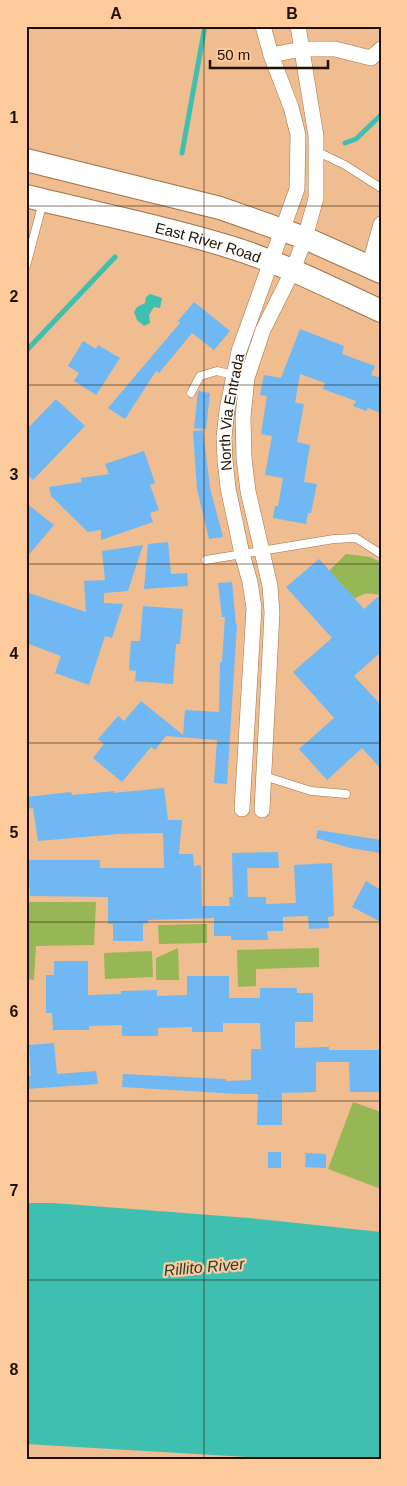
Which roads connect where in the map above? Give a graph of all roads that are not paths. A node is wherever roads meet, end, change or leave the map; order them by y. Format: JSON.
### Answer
{"nodes":[{"id":1,"x":264,"y":26,"type":"edge"},
{"id":2,"x":298,"y":26,"type":"edge"},
{"id":3,"x":302,"y":49,"type":"junction"},
{"id":4,"x":381,"y":50,"type":"edge"},
{"id":5,"x":271,"y":55,"type":"junction"},
{"id":6,"x":316,"y":151,"type":"junction"},
{"id":7,"x":26,"y":160,"type":"edge"},
{"id":8,"x":381,"y":188,"type":"edge"},
{"id":9,"x":35,"y":198,"type":"edge"},
{"id":10,"x":381,"y":224,"type":"edge"},
{"id":11,"x":283,"y":230,"type":"junction"},
{"id":12,"x":305,"y":238,"type":"junction"},
{"id":13,"x":271,"y":262,"type":"junction"},
{"id":14,"x":26,"y":266,"type":"edge"},
{"id":15,"x":293,"y":270,"type":"junction"},
{"id":16,"x":375,"y":270,"type":"edge"},
{"id":17,"x":381,"y":311,"type":"edge"},
{"id":18,"x":233,"y":375,"type":"junction"},
{"id":19,"x":191,"y":392,"type":"dead end"},
{"id":20,"x":262,"y":551,"type":"junction"},
{"id":21,"x":242,"y":554,"type":"junction"},
{"id":22,"x":381,"y":554,"type":"edge"},
{"id":23,"x":206,"y":560,"type":"dead end"},
{"id":24,"x":264,"y":776,"type":"junction"},
{"id":25,"x":346,"y":794,"type":"dead end"},
{"id":26,"x":242,"y":809,"type":"dead end"},
{"id":27,"x":262,"y":810,"type":"dead end"}],
"edges":[{"from":1,"to":5,"type":"street","name":"North Via Entrada"},
{"from":2,"to":3,"type":"street","name":"North Via Entrada"},
{"from":3,"to":4,"type":"street"},
{"from":3,"to":5,"type":"street"},
{"from":3,"to":6,"type":"street","name":"North Via Entrada"},
{"from":5,"to":11,"type":"street","name":"North Via Entrada"},
{"from":6,"to":8,"type":"lane"},
{"from":6,"to":12,"type":"street","name":"North Via Entrada"},
{"from":7,"to":11,"type":"main road"},
{"from":9,"to":13,"type":"main road","name":"East River Road"},
{"from":9,"to":14,"type":"lane"},
{"from":10,"to":16,"type":"street"},
{"from":11,"to":12,"type":"main road"},
{"from":11,"to":13,"type":"street","name":"North Via Entrada"},
{"from":12,"to":15,"type":"street","name":"North Via Entrada"},
{"from":12,"to":16,"type":"main road"},
{"from":13,"to":15,"type":"main road","name":"East River Road"},
{"from":13,"to":18,"type":"street","name":"North Via Entrada"},
{"from":15,"to":17,"type":"main road","name":"East River Road"},
{"from":15,"to":20,"type":"street","name":"North Via Entrada"},
{"from":18,"to":19,"type":"lane"},
{"from":18,"to":21,"type":"street","name":"North Via Entrada"},
{"from":20,"to":21,"type":"lane"},
{"from":20,"to":22,"type":"lane"},
{"from":20,"to":24,"type":"street","name":"North Via Entrada"},
{"from":21,"to":23,"type":"lane"},
{"from":21,"to":26,"type":"street","name":"North Via Entrada"},
{"from":24,"to":25,"type":"lane"},
{"from":24,"to":27,"type":"street","name":"North Via Entrada"}]}
